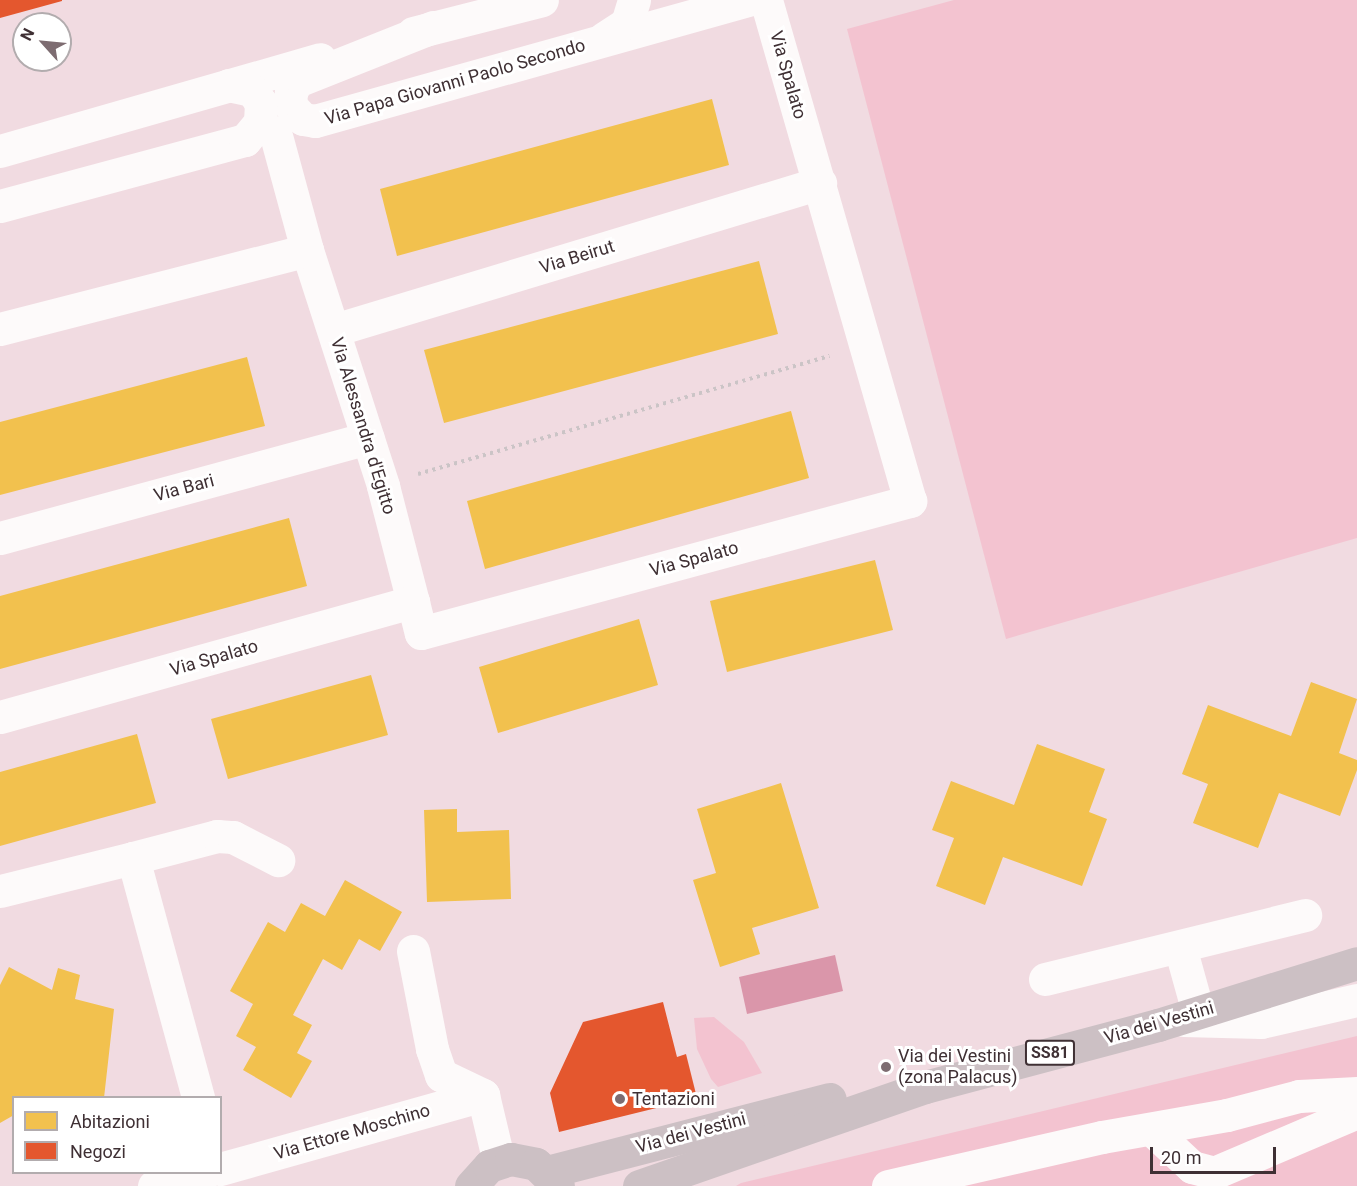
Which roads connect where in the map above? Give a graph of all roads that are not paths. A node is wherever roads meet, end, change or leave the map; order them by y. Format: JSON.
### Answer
{"nodes":[{"id":1,"x":542,"y":0,"type":"edge"},
{"id":2,"x":634,"y":0,"type":"edge"},
{"id":3,"x":749,"y":0,"type":"edge"},
{"id":4,"x":766,"y":0,"type":"edge"},
{"id":5,"x":433,"y":27,"type":"junction"},
{"id":6,"x":594,"y":43,"type":"junction"},
{"id":7,"x":228,"y":85,"type":"junction"},
{"id":8,"x":315,"y":121,"type":"junction"},
{"id":9,"x":260,"y":136,"type":"junction"},
{"id":10,"x":0,"y":151,"type":"edge"},
{"id":11,"x":820,"y":183,"type":"junction"},
{"id":12,"x":0,"y":206,"type":"edge"},
{"id":13,"x":307,"y":250,"type":"junction"},
{"id":14,"x":0,"y":329,"type":"edge"},
{"id":15,"x":334,"y":330,"type":"junction"},
{"id":16,"x":368,"y":438,"type":"junction"},
{"id":17,"x":0,"y":538,"type":"edge"},
{"id":18,"x":413,"y":602,"type":"junction"},
{"id":19,"x":0,"y":717,"type":"edge"},
{"id":20,"x":132,"y":858,"type":"junction"},
{"id":21,"x":278,"y":860,"type":"dead end"},
{"id":22,"x":0,"y":891,"type":"edge"},
{"id":23,"x":1305,"y":915,"type":"dead end"},
{"id":24,"x":1180,"y":947,"type":"junction"},
{"id":25,"x":413,"y":951,"type":"dead end"},
{"id":26,"x":1357,"y":963,"type":"edge"},
{"id":27,"x":1045,"y":979,"type":"dead end"},
{"id":28,"x":1357,"y":1000,"type":"edge"},
{"id":29,"x":1187,"y":1016,"type":"junction"},
{"id":30,"x":925,"y":1087,"type":"junction"},
{"id":31,"x":1357,"y":1093,"type":"edge"},
{"id":32,"x":483,"y":1095,"type":"junction"},
{"id":33,"x":197,"y":1096,"type":"edge"},
{"id":34,"x":1357,"y":1112,"type":"edge"},
{"id":35,"x":1151,"y":1129,"type":"junction"},
{"id":36,"x":499,"y":1162,"type":"junction"},
{"id":37,"x":222,"y":1168,"type":"edge"},
{"id":38,"x":202,"y":1174,"type":"edge"},
{"id":39,"x":553,"y":1179,"type":"edge"},
{"id":40,"x":154,"y":1186,"type":"edge"},
{"id":41,"x":471,"y":1186,"type":"edge"},
{"id":42,"x":639,"y":1186,"type":"edge"},
{"id":43,"x":888,"y":1186,"type":"edge"}],
"edges":[{"from":1,"to":5,"type":"street","name":"Via Papa Giovanni Paolo Secondo"},
{"from":2,"to":6,"type":"street","name":"Via Papa Giovanni Paolo Secondo"},
{"from":3,"to":6,"type":"street","name":"Via Papa Giovanni Paolo Secondo"},
{"from":4,"to":11,"type":"street","name":"Via Spalato"},
{"from":5,"to":7,"type":"street","name":"Via Papa Giovanni Paolo Secondo"},
{"from":5,"to":8,"type":"street","name":"Via Papa Giovanni Paolo Secondo"},
{"from":6,"to":8,"type":"street","name":"Via Papa Giovanni Paolo Secondo"},
{"from":7,"to":9,"type":"street"},
{"from":7,"to":10,"type":"street","name":"Via Papa Giovanni Paolo Secondo"},
{"from":8,"to":9,"type":"street","name":"Via Papa Giovanni Paolo Secondo"},
{"from":9,"to":12,"type":"street","name":"Via Papa Giovanni Paolo Secondo"},
{"from":9,"to":13,"type":"street","name":"Via Alessandra d'Egitto"},
{"from":11,"to":15,"type":"street","name":"Via Beirut"},
{"from":11,"to":18,"type":"street","name":"Via Spalato"},
{"from":13,"to":14,"type":"street"},
{"from":13,"to":15,"type":"street","name":"Via Alessandra d'Egitto"},
{"from":15,"to":16,"type":"street","name":"Via Alessandra d'Egitto"},
{"from":16,"to":17,"type":"street","name":"Via Bari"},
{"from":16,"to":18,"type":"street","name":"Via Alessandra d'Egitto"},
{"from":18,"to":19,"type":"street","name":"Via Spalato"},
{"from":20,"to":21,"type":"street"},
{"from":20,"to":22,"type":"street"},
{"from":20,"to":33,"type":"street"},
{"from":23,"to":24,"type":"street"},
{"from":24,"to":27,"type":"street"},
{"from":24,"to":29,"type":"street"},
{"from":25,"to":32,"type":"street"},
{"from":26,"to":29,"type":"main road","name":"Via dei Vestini","number":"SS81"},
{"from":28,"to":29,"type":"street"},
{"from":29,"to":30,"type":"main road","name":"Via dei Vestini","number":"SS81"},
{"from":30,"to":39,"type":"main road","name":"Via dei Vestini","number":"SS81"},
{"from":30,"to":42,"type":"main road","name":"Via dei Vestini"},
{"from":31,"to":35,"type":"street"},
{"from":32,"to":36,"type":"street"},
{"from":32,"to":37,"type":"street","name":"Via Ettore Moschino"},
{"from":34,"to":35,"type":"street"},
{"from":35,"to":43,"type":"street"},
{"from":36,"to":39,"type":"main road","name":"Via dei Vestini","number":"SS81"},
{"from":36,"to":41,"type":"main road"},
{"from":38,"to":40,"type":"street"}]}
